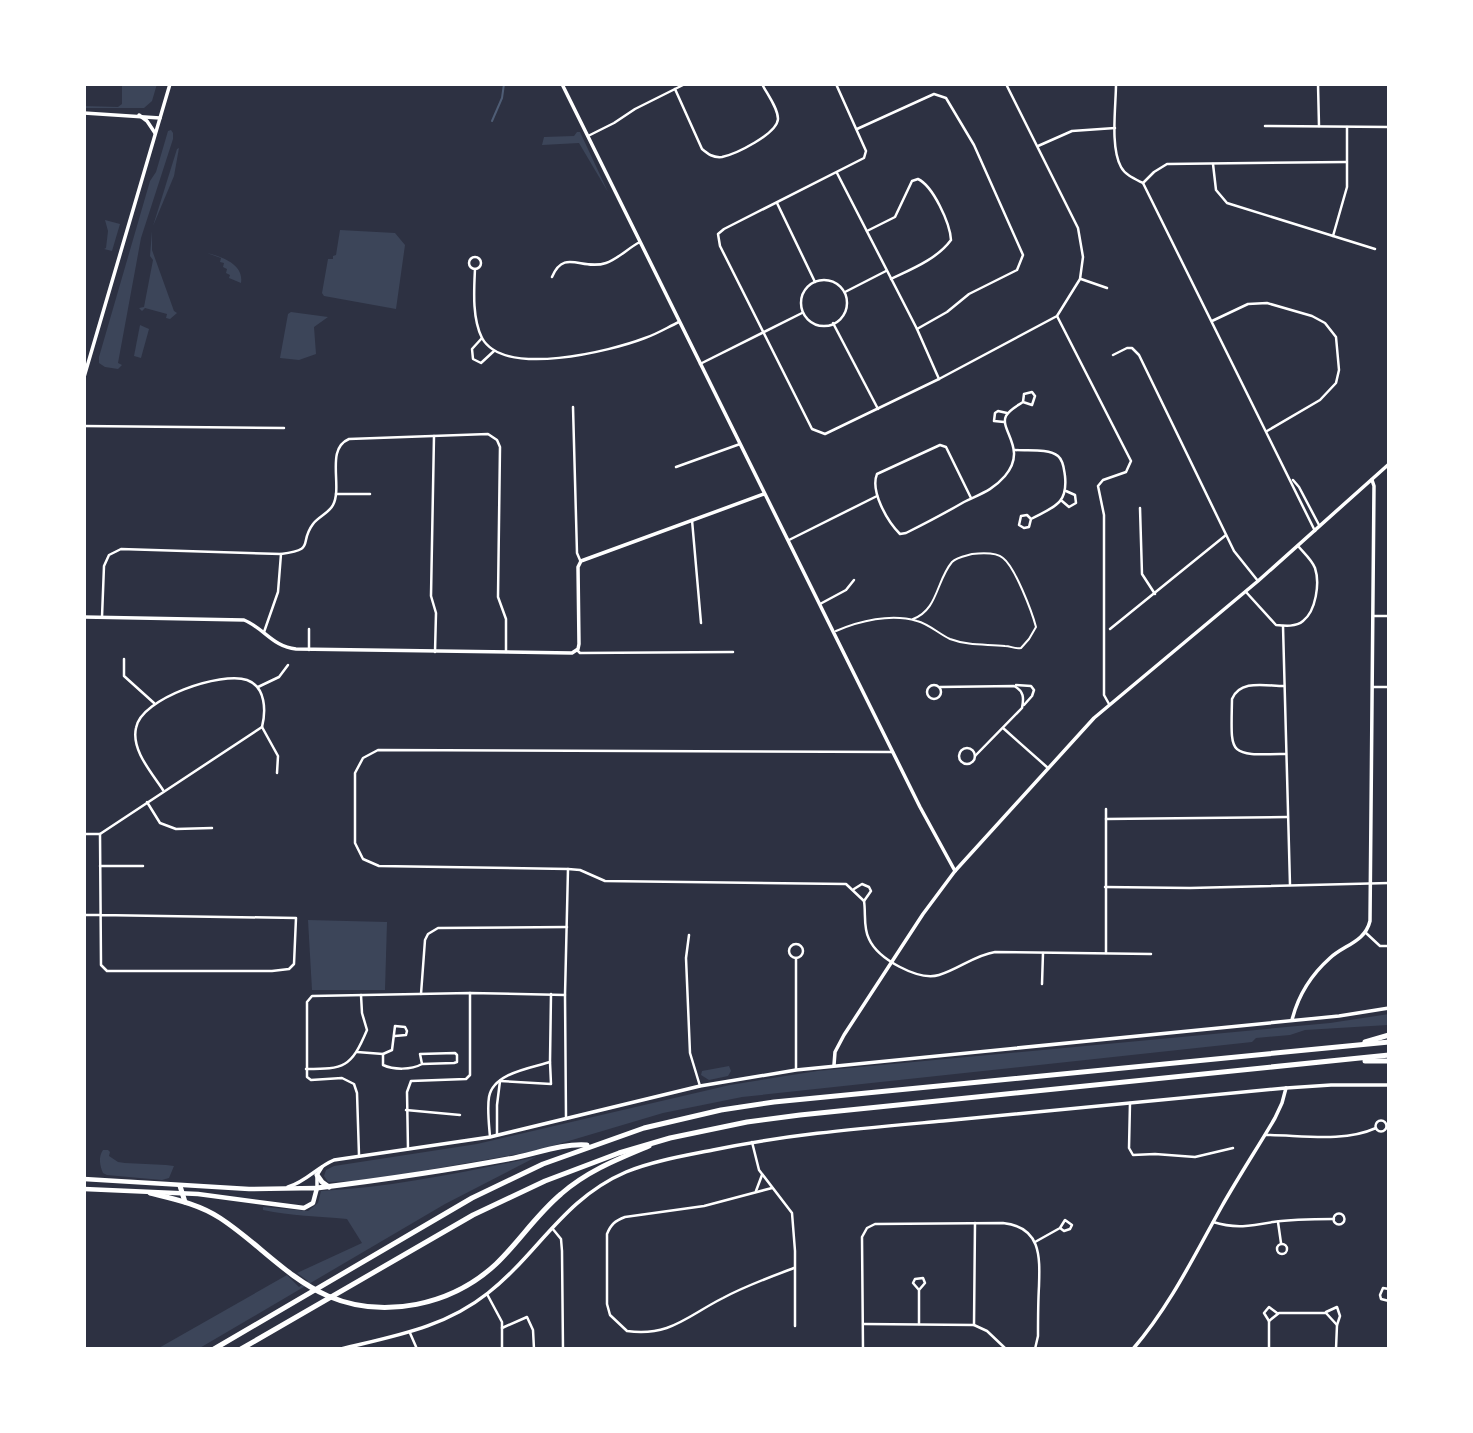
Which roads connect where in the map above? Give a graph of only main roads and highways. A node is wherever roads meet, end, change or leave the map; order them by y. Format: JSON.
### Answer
{"nodes":[{"id":1,"x":1389,"y":1035,"type":"edge"},
{"id":2,"x":1389,"y":1042,"type":"edge"},
{"id":3,"x":1355,"y":1045,"type":"junction"},
{"id":4,"x":1389,"y":1055,"type":"edge"},
{"id":5,"x":1389,"y":1060,"type":"edge"},
{"id":6,"x":1337,"y":1061,"type":"junction"},
{"id":7,"x":670,"y":1138,"type":"junction"},
{"id":8,"x":590,"y":1146,"type":"junction"},
{"id":9,"x":317,"y":1175,"type":"road end"},
{"id":10,"x":84,"y":1180,"type":"edge"},
{"id":11,"x":180,"y":1186,"type":"junction"},
{"id":12,"x":329,"y":1187,"type":"junction"},
{"id":13,"x":317,"y":1188,"type":"junction"},
{"id":14,"x":84,"y":1189,"type":"edge"},
{"id":15,"x":150,"y":1193,"type":"junction"},
{"id":16,"x":180,"y":1194,"type":"junction"},
{"id":17,"x":184,"y":1202,"type":"junction"},
{"id":18,"x":214,"y":1349,"type":"edge"},
{"id":19,"x":241,"y":1349,"type":"edge"}],
"edges":[{"from":1,"to":3,"type":"highway"},
{"from":2,"to":3,"type":"highway"},
{"from":3,"to":8,"type":"highway"},
{"from":4,"to":6,"type":"highway"},
{"from":5,"to":6,"type":"highway"},
{"from":6,"to":7,"type":"highway"},
{"from":7,"to":17,"type":"highway"},
{"from":7,"to":19,"type":"highway"},
{"from":8,"to":12,"type":"highway"},
{"from":8,"to":18,"type":"highway"},
{"from":9,"to":12,"type":"highway"},
{"from":10,"to":11,"type":"main road"},
{"from":11,"to":13,"type":"main road"},
{"from":11,"to":16,"type":"highway"},
{"from":12,"to":13,"type":"highway"},
{"from":13,"to":16,"type":"main road"},
{"from":14,"to":15,"type":"main road"},
{"from":15,"to":16,"type":"main road"},
{"from":15,"to":17,"type":"highway"},
{"from":16,"to":17,"type":"highway"}]}
